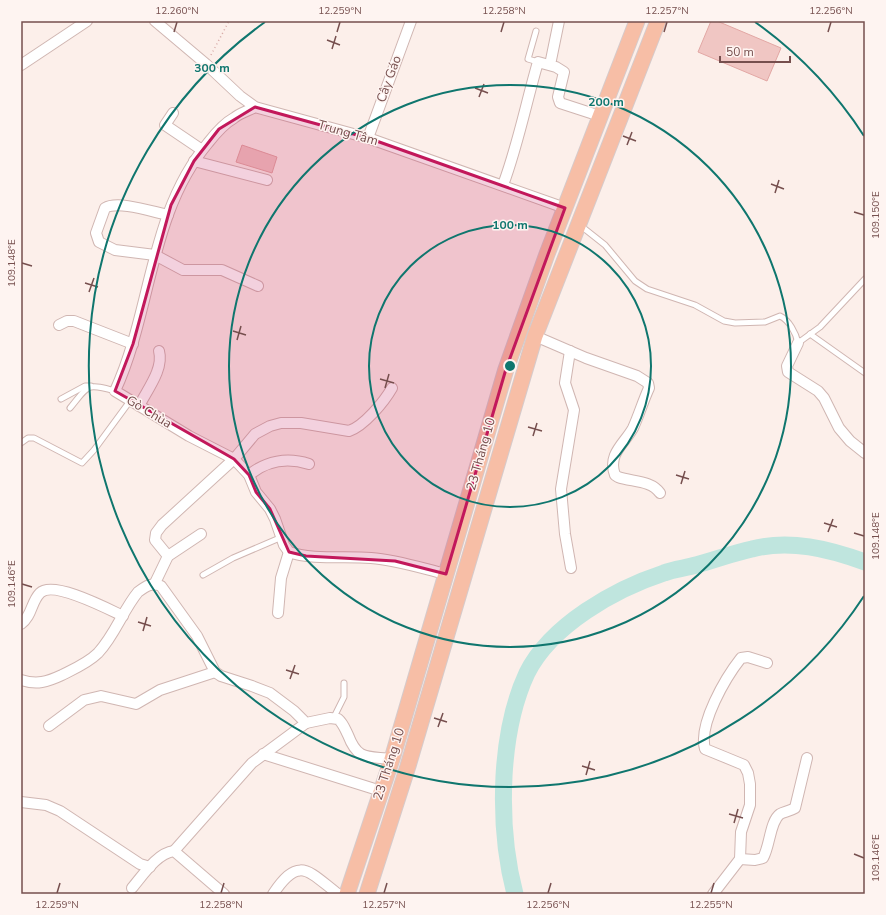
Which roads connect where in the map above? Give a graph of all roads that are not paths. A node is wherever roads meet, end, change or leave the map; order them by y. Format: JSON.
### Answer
{"nodes":[{"id":1,"x":87,"y":21,"type":"edge"},
{"id":2,"x":155,"y":21,"type":"edge"},
{"id":3,"x":410,"y":21,"type":"edge"},
{"id":4,"x":559,"y":21,"type":"edge"},
{"id":5,"x":637,"y":21,"type":"edge"},
{"id":6,"x":658,"y":21,"type":"edge"},
{"id":7,"x":536,"y":31,"type":"dead end"},
{"id":8,"x":551,"y":60,"type":"dead end"},
{"id":9,"x":538,"y":62,"type":"junction"},
{"id":10,"x":21,"y":64,"type":"edge"},
{"id":11,"x":255,"y":107,"type":"junction"},
{"id":12,"x":173,"y":113,"type":"dead end"},
{"id":13,"x":600,"y":116,"type":"junction"},
{"id":14,"x":368,"y":138,"type":"junction"},
{"id":15,"x":202,"y":150,"type":"junction"},
{"id":16,"x":194,"y":161,"type":"junction"},
{"id":17,"x":267,"y":180,"type":"dead end"},
{"id":18,"x":504,"y":185,"type":"junction"},
{"id":19,"x":565,"y":208,"type":"junction"},
{"id":20,"x":168,"y":215,"type":"junction"},
{"id":21,"x":580,"y":219,"type":"junction"},
{"id":22,"x":155,"y":255,"type":"junction"},
{"id":23,"x":865,"y":279,"type":"edge"},
{"id":24,"x":258,"y":286,"type":"dead end"},
{"id":25,"x":59,"y":325,"type":"dead end"},
{"id":26,"x":810,"y":334,"type":"junction"},
{"id":27,"x":535,"y":336,"type":"junction"},
{"id":28,"x":798,"y":343,"type":"junction"},
{"id":29,"x":133,"y":344,"type":"junction"},
{"id":30,"x":159,"y":351,"type":"dead end"},
{"id":31,"x":570,"y":351,"type":"junction"},
{"id":32,"x":865,"y":373,"type":"edge"},
{"id":33,"x":94,"y":386,"type":"junction"},
{"id":34,"x":392,"y":388,"type":"dead end"},
{"id":35,"x":115,"y":392,"type":"junction"},
{"id":36,"x":61,"y":399,"type":"dead end"},
{"id":37,"x":134,"y":403,"type":"junction"},
{"id":38,"x":70,"y":408,"type":"dead end"},
{"id":39,"x":21,"y":443,"type":"edge"},
{"id":40,"x":865,"y":453,"type":"edge"},
{"id":41,"x":234,"y":459,"type":"junction"},
{"id":42,"x":309,"y":464,"type":"dead end"},
{"id":43,"x":249,"y":475,"type":"junction"},
{"id":44,"x":660,"y":493,"type":"dead end"},
{"id":45,"x":201,"y":534,"type":"dead end"},
{"id":46,"x":282,"y":537,"type":"junction"},
{"id":47,"x":289,"y":552,"type":"junction"},
{"id":48,"x":168,"y":556,"type":"junction"},
{"id":49,"x":571,"y":568,"type":"dead end"},
{"id":50,"x":446,"y":574,"type":"junction"},
{"id":51,"x":203,"y":575,"type":"dead end"},
{"id":52,"x":155,"y":583,"type":"junction"},
{"id":53,"x":278,"y":613,"type":"dead end"},
{"id":54,"x":123,"y":616,"type":"junction"},
{"id":55,"x":21,"y":624,"type":"edge"},
{"id":56,"x":767,"y":663,"type":"dead end"},
{"id":57,"x":216,"y":672,"type":"junction"},
{"id":58,"x":21,"y":680,"type":"edge"},
{"id":59,"x":344,"y":683,"type":"dead end"},
{"id":60,"x":334,"y":717,"type":"junction"},
{"id":61,"x":306,"y":723,"type":"junction"},
{"id":62,"x":49,"y":726,"type":"dead end"},
{"id":63,"x":263,"y":754,"type":"junction"},
{"id":64,"x":807,"y":758,"type":"dead end"},
{"id":65,"x":392,"y":759,"type":"junction"},
{"id":66,"x":381,"y":791,"type":"junction"},
{"id":67,"x":21,"y":802,"type":"edge"},
{"id":68,"x":174,"y":850,"type":"junction"},
{"id":69,"x":740,"y":859,"type":"junction"},
{"id":70,"x":150,"y":867,"type":"junction"},
{"id":71,"x":132,"y":888,"type":"dead end"},
{"id":72,"x":224,"y":894,"type":"edge"},
{"id":73,"x":273,"y":894,"type":"edge"},
{"id":74,"x":338,"y":894,"type":"edge"},
{"id":75,"x":347,"y":894,"type":"edge"},
{"id":76,"x":367,"y":894,"type":"edge"},
{"id":77,"x":713,"y":894,"type":"edge"}],
"edges":[{"from":1,"to":10,"type":"street"},
{"from":2,"to":11,"type":"street","name":"Trung Tâm"},
{"from":3,"to":14,"type":"street","name":"Cây Gáo"},
{"from":4,"to":8,"type":"street"},
{"from":5,"to":13,"type":"main road","name":"23 Tháng 10"},
{"from":6,"to":21,"type":"main road","name":"23 Tháng 10"},
{"from":7,"to":9,"type":"lane"},
{"from":9,"to":13,"type":"street"},
{"from":9,"to":18,"type":"street"},
{"from":11,"to":14,"type":"street","name":"Trung Tâm"},
{"from":11,"to":15,"type":"street","name":"Gò Chùa"},
{"from":12,"to":15,"type":"street"},
{"from":13,"to":19,"type":"main road","name":"23 Tháng 10"},
{"from":14,"to":18,"type":"street","name":"Trung Tâm"},
{"from":15,"to":16,"type":"street","name":"Gò Chùa"},
{"from":16,"to":17,"type":"street"},
{"from":16,"to":20,"type":"street","name":"Gò Chùa"},
{"from":18,"to":19,"type":"street","name":"Trung Tâm"},
{"from":19,"to":21,"type":"main road"},
{"from":19,"to":50,"type":"main road","name":"23 Tháng 10"},
{"from":20,"to":22,"type":"street","name":"Gò Chùa"},
{"from":20,"to":22,"type":"street"},
{"from":21,"to":27,"type":"main road","name":"23 Tháng 10"},
{"from":21,"to":28,"type":"lane"},
{"from":22,"to":24,"type":"street"},
{"from":22,"to":29,"type":"street","name":"Gò Chùa"},
{"from":23,"to":26,"type":"lane"},
{"from":25,"to":29,"type":"street"},
{"from":26,"to":28,"type":"lane"},
{"from":26,"to":32,"type":"lane"},
{"from":27,"to":31,"type":"street"},
{"from":27,"to":76,"type":"main road","name":"23 Tháng 10"},
{"from":28,"to":40,"type":"street"},
{"from":29,"to":35,"type":"street","name":"Gò Chùa"},
{"from":30,"to":37,"type":"street"},
{"from":31,"to":44,"type":"street"},
{"from":31,"to":49,"type":"street"},
{"from":33,"to":35,"type":"lane"},
{"from":33,"to":36,"type":"lane"},
{"from":33,"to":38,"type":"lane"},
{"from":34,"to":41,"type":"street"},
{"from":35,"to":37,"type":"street","name":"Gò Chùa"},
{"from":37,"to":39,"type":"lane"},
{"from":37,"to":41,"type":"street","name":"Gò Chùa"},
{"from":41,"to":43,"type":"street","name":"Gò Chùa"},
{"from":41,"to":48,"type":"street"},
{"from":42,"to":43,"type":"street"},
{"from":43,"to":46,"type":"street","name":"Gò Chùa"},
{"from":45,"to":48,"type":"street"},
{"from":46,"to":47,"type":"street","name":"Gò Chùa"},
{"from":46,"to":51,"type":"lane"},
{"from":47,"to":50,"type":"street"},
{"from":47,"to":53,"type":"street"},
{"from":48,"to":52,"type":"street"},
{"from":50,"to":65,"type":"main road","name":"23 Tháng 10"},
{"from":52,"to":54,"type":"street"},
{"from":52,"to":57,"type":"street"},
{"from":54,"to":55,"type":"street"},
{"from":54,"to":58,"type":"street"},
{"from":56,"to":69,"type":"street"},
{"from":57,"to":61,"type":"street"},
{"from":57,"to":62,"type":"street"},
{"from":59,"to":60,"type":"lane"},
{"from":60,"to":61,"type":"street"},
{"from":60,"to":65,"type":"street"},
{"from":61,"to":63,"type":"street"},
{"from":63,"to":66,"type":"street"},
{"from":63,"to":68,"type":"street"},
{"from":64,"to":69,"type":"street"},
{"from":65,"to":66,"type":"main road","name":"23 Tháng 10"},
{"from":66,"to":75,"type":"main road","name":"23 Tháng 10"},
{"from":67,"to":70,"type":"street"},
{"from":68,"to":70,"type":"street"},
{"from":68,"to":72,"type":"street"},
{"from":69,"to":77,"type":"street"},
{"from":70,"to":71,"type":"street"},
{"from":73,"to":74,"type":"street"}]}
